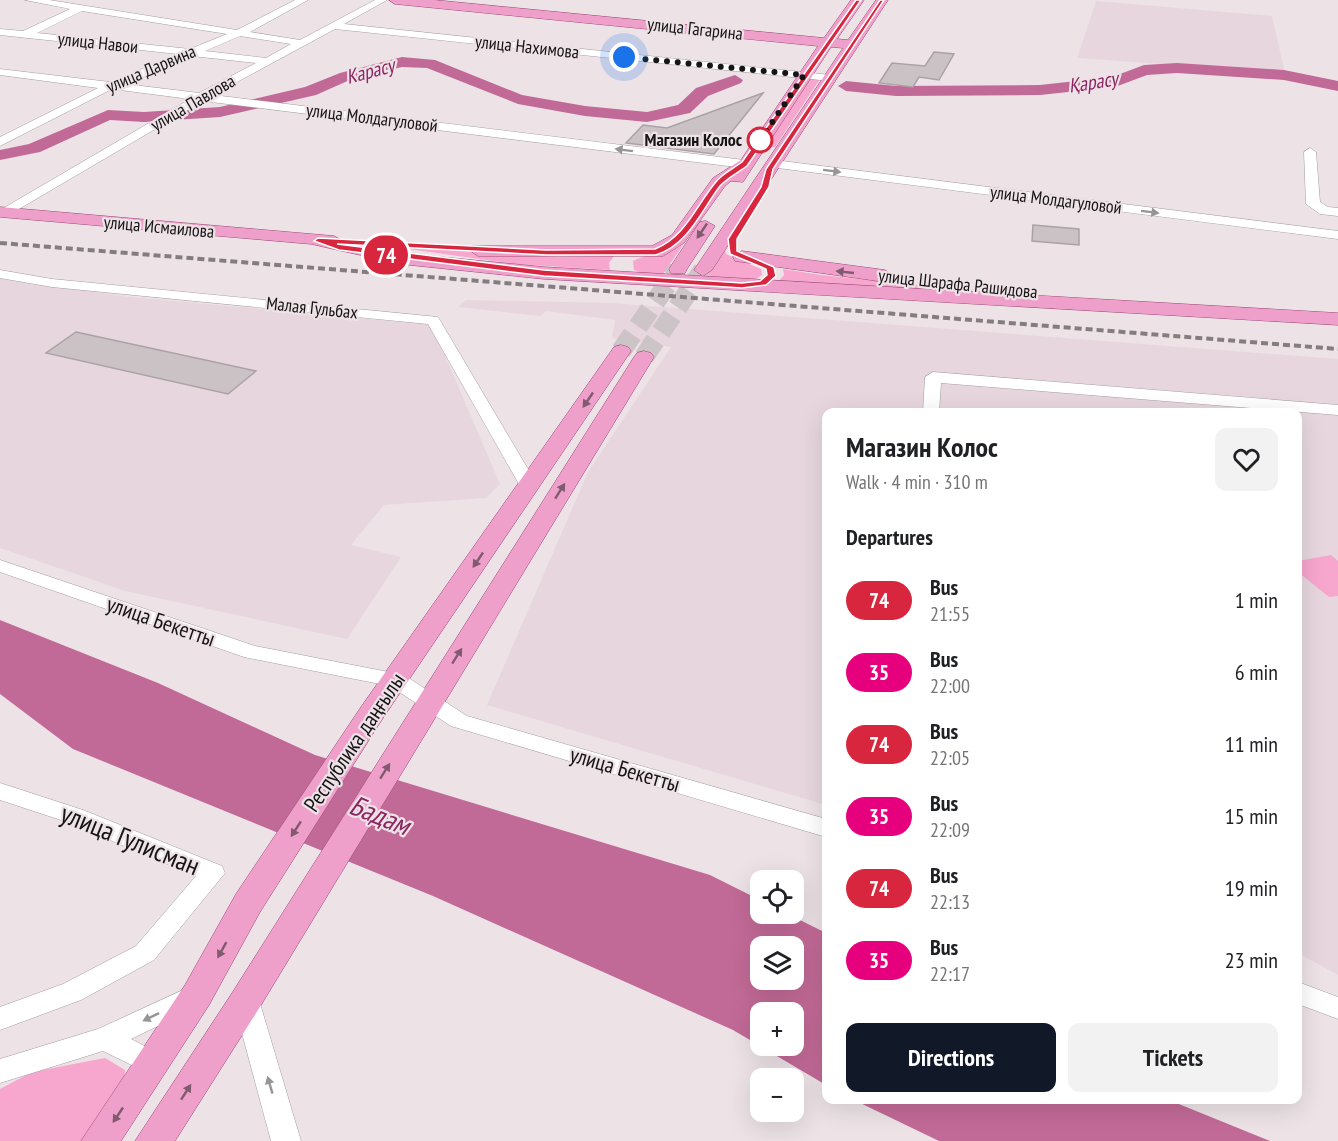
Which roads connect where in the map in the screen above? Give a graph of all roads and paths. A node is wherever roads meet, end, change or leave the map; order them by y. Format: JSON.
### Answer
{"nodes":[{"id":1,"x":30,"y":0,"type":"edge"},
{"id":2,"x":303,"y":0,"type":"edge"},
{"id":3,"x":382,"y":0,"type":"edge"},
{"id":4,"x":395,"y":0,"type":"edge"},
{"id":5,"x":858,"y":0,"type":"edge"},
{"id":6,"x":882,"y":0,"type":"edge"},
{"id":7,"x":81,"y":8,"type":"junction"},
{"id":8,"x":332,"y":26,"type":"junction"},
{"id":9,"x":0,"y":32,"type":"edge"},
{"id":10,"x":239,"y":33,"type":"junction"},
{"id":11,"x":24,"y":34,"type":"junction"},
{"id":12,"x":302,"y":42,"type":"junction"},
{"id":13,"x":828,"y":42,"type":"junction"},
{"id":14,"x":852,"y":45,"type":"junction"},
{"id":15,"x":188,"y":52,"type":"junction"},
{"id":16,"x":268,"y":61,"type":"junction"},
{"id":17,"x":0,"y":72,"type":"edge"},
{"id":18,"x":23,"y":75,"type":"junction"},
{"id":19,"x":804,"y":75,"type":"junction"},
{"id":20,"x":830,"y":78,"type":"junction"},
{"id":21,"x":0,"y":86,"type":"edge"},
{"id":22,"x":110,"y":86,"type":"junction"},
{"id":23,"x":201,"y":97,"type":"junction"},
{"id":24,"x":0,"y":142,"type":"edge"},
{"id":25,"x":1310,"y":152,"type":"dead end"},
{"id":26,"x":744,"y":164,"type":"junction"},
{"id":27,"x":772,"y":167,"type":"junction"},
{"id":28,"x":4,"y":212,"type":"edge"},
{"id":29,"x":1338,"y":212,"type":"edge"},
{"id":30,"x":1338,"y":235,"type":"edge"},
{"id":31,"x":318,"y":241,"type":"junction"},
{"id":32,"x":643,"y":253,"type":"junction"},
{"id":33,"x":742,"y":257,"type":"junction"},
{"id":34,"x":678,"y":269,"type":"tunnel mouth"},
{"id":35,"x":703,"y":270,"type":"tunnel mouth"},
{"id":36,"x":0,"y":274,"type":"edge"},
{"id":37,"x":631,"y":279,"type":"junction"},
{"id":38,"x":742,"y":285,"type":"junction"},
{"id":39,"x":1174,"y":308,"type":"junction"},
{"id":40,"x":1338,"y":319,"type":"edge"},
{"id":41,"x":931,"y":408,"type":"edge"},
{"id":42,"x":1338,"y":410,"type":"edge"},
{"id":43,"x":529,"y":486,"type":"junction"},
{"id":44,"x":0,"y":566,"type":"edge"},
{"id":45,"x":391,"y":686,"type":"junction"},
{"id":46,"x":427,"y":703,"type":"junction"},
{"id":47,"x":0,"y":791,"type":"edge"},
{"id":48,"x":822,"y":827,"type":"edge"},
{"id":49,"x":1302,"y":994,"type":"edge"},
{"id":50,"x":197,"y":995,"type":"junction"},
{"id":51,"x":246,"y":1000,"type":"junction"},
{"id":52,"x":1338,"y":1008,"type":"edge"},
{"id":53,"x":0,"y":1020,"type":"edge"},
{"id":54,"x":105,"y":1039,"type":"junction"},
{"id":55,"x":152,"y":1063,"type":"junction"},
{"id":56,"x":0,"y":1071,"type":"edge"},
{"id":57,"x":100,"y":1141,"type":"edge"},
{"id":58,"x":154,"y":1141,"type":"edge"},
{"id":59,"x":286,"y":1141,"type":"edge"}],
"edges":[{"from":1,"to":7,"type":"street"},
{"from":2,"to":10,"type":"street","name":"улица Дарвина"},
{"from":3,"to":8,"type":"street","name":"улица Павлова"},
{"from":4,"to":13,"type":"main road","name":"улица Гагарина"},
{"from":5,"to":13,"type":"main road"},
{"from":6,"to":14,"type":"main road"},
{"from":7,"to":10,"type":"street"},
{"from":7,"to":11,"type":"street"},
{"from":8,"to":12,"type":"street","name":"улица Павлова"},
{"from":8,"to":19,"type":"street","name":"улица Нахимова"},
{"from":9,"to":11,"type":"street","name":"улица Навои"},
{"from":10,"to":12,"type":"street"},
{"from":10,"to":15,"type":"street","name":"улица Дарвина"},
{"from":11,"to":15,"type":"street","name":"улица Навои"},
{"from":12,"to":16,"type":"street","name":"улица Павлова"},
{"from":13,"to":14,"type":"main road","name":"улица Гагарина"},
{"from":13,"to":19,"type":"main road"},
{"from":14,"to":20,"type":"main road"},
{"from":15,"to":16,"type":"street","name":"улица Навои"},
{"from":15,"to":22,"type":"street","name":"улица Дарвина"},
{"from":16,"to":23,"type":"street","name":"улица Павлова"},
{"from":17,"to":18,"type":"street","name":"улица Молдагуловой"},
{"from":18,"to":21,"type":"street"},
{"from":18,"to":22,"type":"street","name":"улица Молдагуловой"},
{"from":19,"to":20,"type":"street","name":"улица Нахимова"},
{"from":19,"to":26,"type":"main road"},
{"from":20,"to":27,"type":"main road"},
{"from":22,"to":23,"type":"street","name":"улица Молдагуловой"},
{"from":22,"to":24,"type":"street","name":"улица Дарвина"},
{"from":26,"to":23,"type":"street","name":"улица Молдагуловой","one_way":true},
{"from":23,"to":28,"type":"street","name":"улица Павлова"},
{"from":25,"to":29,"type":"street"},
{"from":26,"to":32,"type":"main road","name":"улица Исмаилова"},
{"from":26,"to":34,"type":"main road","one_way":true},
{"from":27,"to":30,"type":"street","name":"улица Молдагуловой","one_way":true},
{"from":27,"to":33,"type":"main road"},
{"from":27,"to":35,"type":"main road"},
{"from":28,"to":31,"type":"main road","name":"улица Исмаилова"},
{"from":31,"to":32,"type":"main road","name":"улица Исмаилова"},
{"from":31,"to":37,"type":"main road","name":"улица Исмаилова"},
{"from":32,"to":37,"type":"main road"},
{"from":33,"to":38,"type":"main road"},
{"from":39,"to":33,"type":"main road","name":"улица Шарафа Рашидова","one_way":true},
{"from":36,"to":43,"type":"street","name":"Малая Гульбах"},
{"from":37,"to":38,"type":"main road","name":"улица Исмаилова"},
{"from":38,"to":39,"type":"main road","name":"улица Шарафа Рашидова"},
{"from":39,"to":40,"type":"main road","name":"улица Шарафа Рашидова"},
{"from":41,"to":42,"type":"street"},
{"from":43,"to":45,"type":"main road","name":"Республика даңғылы","one_way":true},
{"from":46,"to":43,"type":"main road","name":"Республика даңғылы","one_way":true},
{"from":44,"to":45,"type":"street","name":"улица Бекетты"},
{"from":45,"to":46,"type":"street","name":"улица Бекетты"},
{"from":45,"to":50,"type":"main road","name":"Республика даңғылы","one_way":true},
{"from":46,"to":48,"type":"street","name":"улица Бекетты"},
{"from":51,"to":46,"type":"main road","name":"Республика даңғылы","one_way":true},
{"from":47,"to":53,"type":"street","name":"улица Гулисман"},
{"from":49,"to":52,"type":"street"},
{"from":50,"to":54,"type":"street","one_way":true},
{"from":50,"to":55,"type":"main road","name":"Республика даңғылы"},
{"from":58,"to":51,"type":"main road","name":"Республика даңғылы","one_way":true},
{"from":59,"to":51,"type":"street","one_way":true},
{"from":54,"to":55,"type":"street"},
{"from":54,"to":56,"type":"street"},
{"from":55,"to":57,"type":"main road","name":"Республика даңғылы","one_way":true}]}
